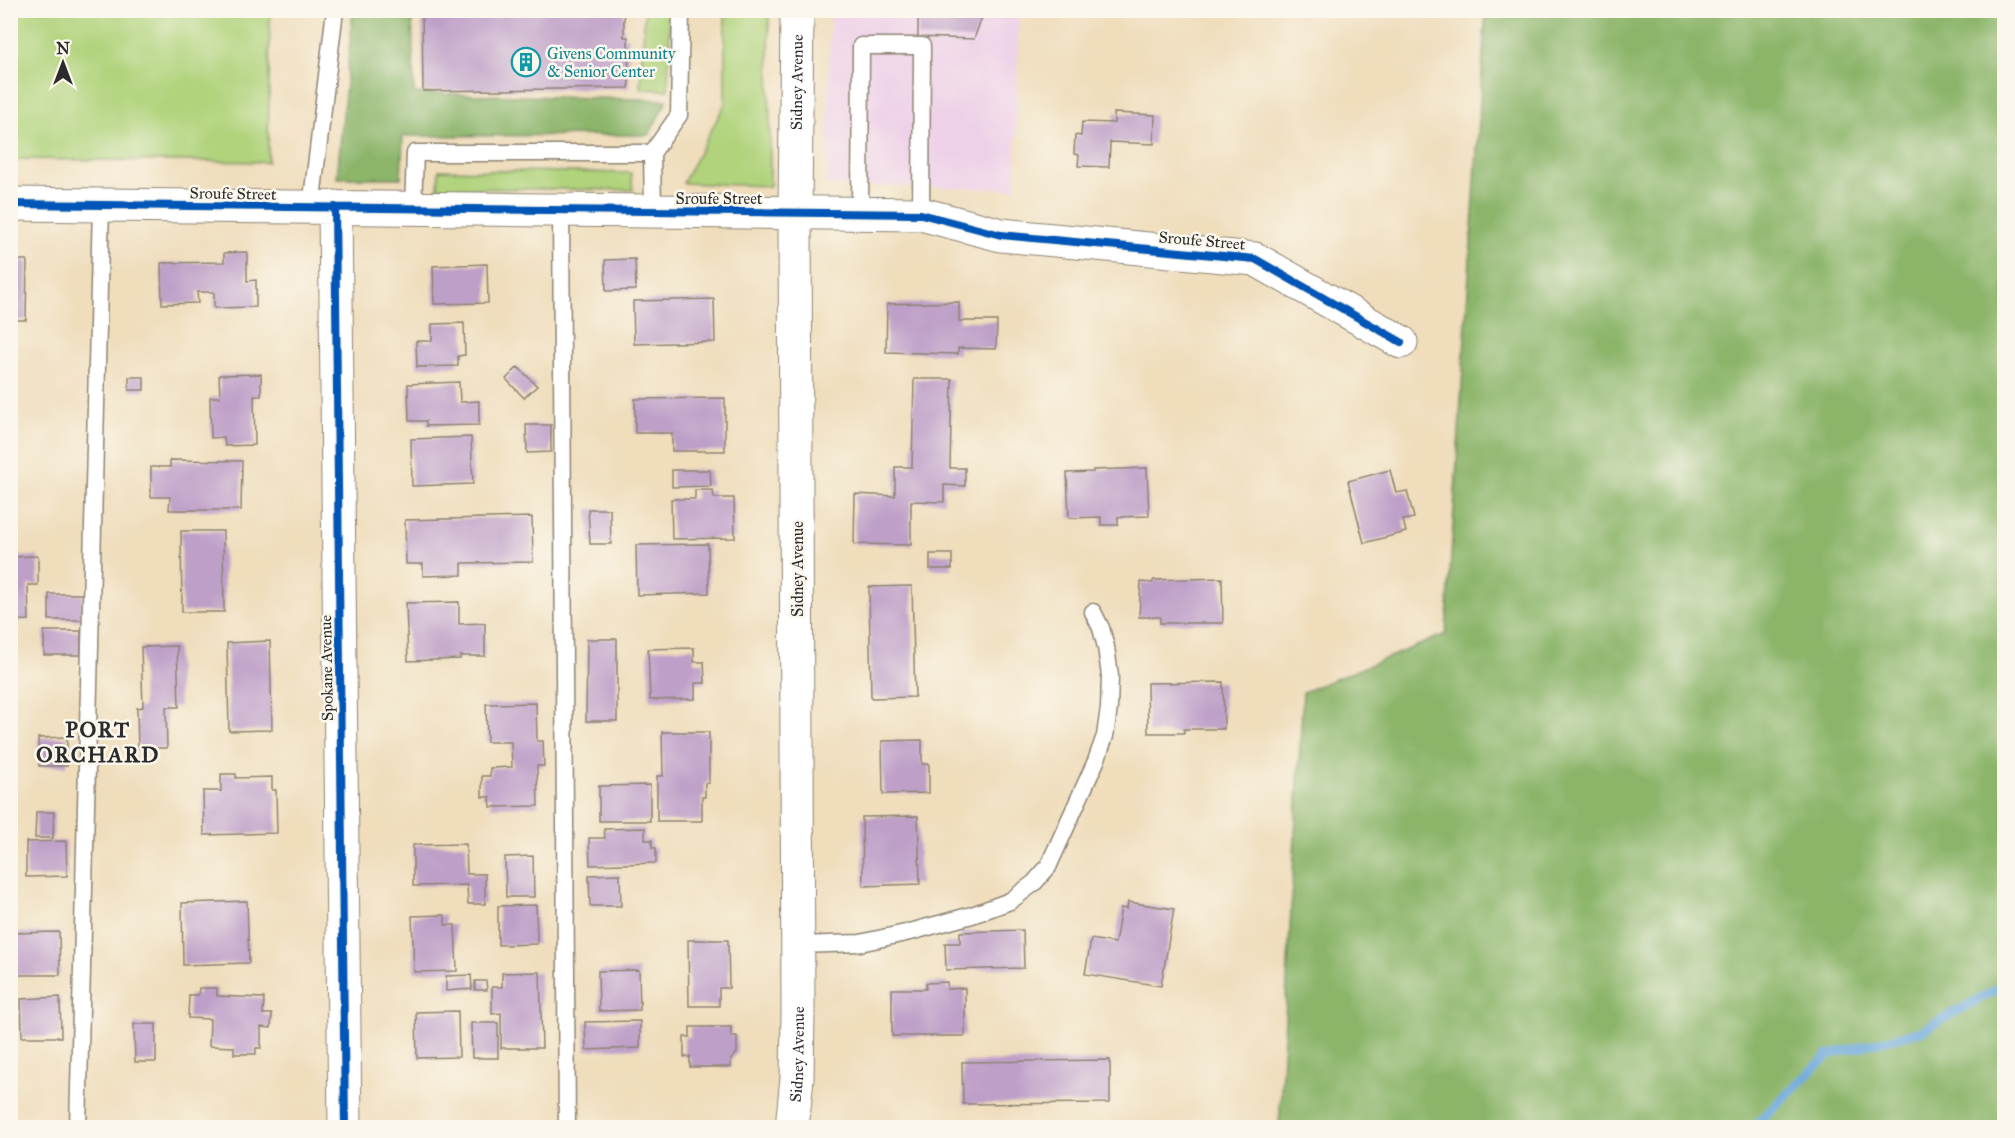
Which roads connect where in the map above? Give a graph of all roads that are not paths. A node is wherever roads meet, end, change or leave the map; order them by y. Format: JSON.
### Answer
{"nodes":[{"id":1,"x":335,"y":10,"type":"edge"},
{"id":2,"x":681,"y":10,"type":"edge"},
{"id":3,"x":797,"y":10,"type":"edge"},
{"id":4,"x":652,"y":153,"type":"junction"},
{"id":5,"x":10,"y":204,"type":"edge"},
{"id":6,"x":101,"y":205,"type":"junction"},
{"id":7,"x":323,"y":207,"type":"junction"},
{"id":8,"x":414,"y":208,"type":"junction"},
{"id":9,"x":561,"y":210,"type":"junction"},
{"id":10,"x":653,"y":211,"type":"junction"},
{"id":11,"x":795,"y":212,"type":"junction"},
{"id":12,"x":860,"y":213,"type":"junction"},
{"id":13,"x":921,"y":214,"type":"junction"},
{"id":14,"x":1401,"y":342,"type":"dead end"},
{"id":15,"x":1094,"y":612,"type":"dead end"},
{"id":16,"x":798,"y":945,"type":"junction"},
{"id":17,"x":78,"y":1128,"type":"edge"},
{"id":18,"x":345,"y":1128,"type":"edge"},
{"id":19,"x":567,"y":1128,"type":"edge"},
{"id":20,"x":792,"y":1128,"type":"edge"}],
"edges":[{"from":1,"to":7,"type":"lane"},
{"from":2,"to":4,"type":"lane"},
{"from":3,"to":11,"type":"street","name":"Sidney Avenue"},
{"from":4,"to":8,"type":"lane"},
{"from":4,"to":10,"type":"lane"},
{"from":5,"to":6,"type":"street","name":"Sroufe Street"},
{"from":6,"to":7,"type":"street","name":"Sroufe Street"},
{"from":6,"to":17,"type":"lane"},
{"from":7,"to":8,"type":"street","name":"Sroufe Street"},
{"from":7,"to":18,"type":"street","name":"Spokane Avenue"},
{"from":8,"to":9,"type":"street","name":"Sroufe Street"},
{"from":9,"to":10,"type":"street","name":"Sroufe Street"},
{"from":9,"to":19,"type":"lane"},
{"from":10,"to":11,"type":"street","name":"Sroufe Street"},
{"from":11,"to":12,"type":"street","name":"Sroufe Street"},
{"from":11,"to":16,"type":"street","name":"Sidney Avenue"},
{"from":12,"to":13,"type":"street","name":"Sroufe Street"},
{"from":12,"to":13,"type":"lane"},
{"from":13,"to":14,"type":"street","name":"Sroufe Street"},
{"from":15,"to":16,"type":"lane"},
{"from":16,"to":20,"type":"street","name":"Sidney Avenue"}]}
